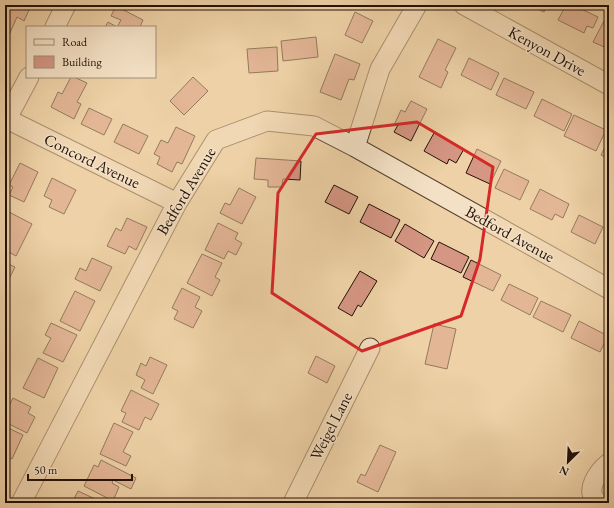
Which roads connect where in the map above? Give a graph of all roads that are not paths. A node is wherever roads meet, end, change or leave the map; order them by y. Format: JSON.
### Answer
{"nodes":[{"id":1,"x":66,"y":5,"type":"edge"},
{"id":2,"x":417,"y":5,"type":"edge"},
{"id":3,"x":464,"y":5,"type":"edge"},
{"id":4,"x":56,"y":26,"type":"edge"},
{"id":5,"x":28,"y":78,"type":"edge"},
{"id":6,"x":609,"y":85,"type":"edge"},
{"id":7,"x":6,"y":120,"type":"edge"},
{"id":8,"x":355,"y":147,"type":"junction"},
{"id":9,"x":177,"y":203,"type":"junction"},
{"id":10,"x":609,"y":289,"type":"edge"},
{"id":11,"x":370,"y":348,"type":"dead end"},
{"id":12,"x":609,"y":463,"type":"edge"},
{"id":13,"x":21,"y":503,"type":"edge"},
{"id":14,"x":293,"y":503,"type":"edge"},
{"id":15,"x":599,"y":503,"type":"edge"}],
"edges":[{"from":1,"to":4,"type":"street"},
{"from":2,"to":8,"type":"street"},
{"from":3,"to":6,"type":"street","name":"Kenyon Drive"},
{"from":5,"to":7,"type":"street"},
{"from":7,"to":9,"type":"street","name":"Concord Avenue"},
{"from":8,"to":9,"type":"street","name":"Bedford Avenue"},
{"from":8,"to":10,"type":"street","name":"Bedford Avenue"},
{"from":9,"to":13,"type":"street","name":"Bedford Avenue"},
{"from":11,"to":14,"type":"street","name":"Weigel Lane"},
{"from":12,"to":15,"type":"street"}]}
